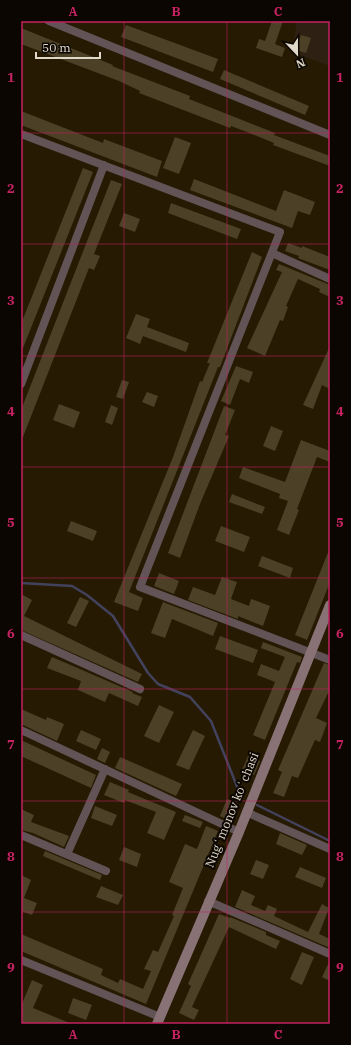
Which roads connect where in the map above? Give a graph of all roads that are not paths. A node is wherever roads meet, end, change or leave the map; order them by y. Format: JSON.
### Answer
{"nodes":[{"id":1,"x":49,"y":21,"type":"edge"},
{"id":2,"x":21,"y":134,"type":"edge"},
{"id":3,"x":330,"y":135,"type":"edge"},
{"id":4,"x":104,"y":166,"type":"junction"},
{"id":5,"x":272,"y":253,"type":"junction"},
{"id":6,"x":330,"y":279,"type":"edge"},
{"id":7,"x":21,"y":384,"type":"edge"},
{"id":8,"x":330,"y":604,"type":"edge"},
{"id":9,"x":21,"y":635,"type":"edge"},
{"id":10,"x":309,"y":653,"type":"junction"},
{"id":11,"x":330,"y":660,"type":"edge"},
{"id":12,"x":140,"y":689,"type":"dead end"},
{"id":13,"x":21,"y":730,"type":"edge"},
{"id":14,"x":105,"y":769,"type":"junction"},
{"id":15,"x":246,"y":812,"type":"junction"},
{"id":16,"x":239,"y":832,"type":"junction"},
{"id":17,"x":21,"y":835,"type":"edge"},
{"id":18,"x":330,"y":849,"type":"edge"},
{"id":19,"x":67,"y":854,"type":"junction"},
{"id":20,"x":106,"y":871,"type":"dead end"},
{"id":21,"x":208,"y":901,"type":"junction"},
{"id":22,"x":330,"y":954,"type":"edge"},
{"id":23,"x":22,"y":963,"type":"edge"},
{"id":24,"x":159,"y":1021,"type":"edge"}],
"edges":[{"from":1,"to":3,"type":"street"},
{"from":2,"to":4,"type":"street"},
{"from":4,"to":5,"type":"street"},
{"from":4,"to":7,"type":"street"},
{"from":5,"to":6,"type":"street"},
{"from":5,"to":10,"type":"street"},
{"from":8,"to":10,"type":"main road","name":"Nugʻmonov koʻchasi"},
{"from":9,"to":12,"type":"street"},
{"from":10,"to":11,"type":"street"},
{"from":10,"to":15,"type":"main road","name":"Nugʻmonov koʻchasi"},
{"from":13,"to":14,"type":"street"},
{"from":14,"to":16,"type":"street"},
{"from":14,"to":19,"type":"street"},
{"from":15,"to":16,"type":"main road","name":"Nugʻmonov koʻchasi"},
{"from":15,"to":18,"type":"street"},
{"from":16,"to":21,"type":"main road","name":"Nugʻmonov koʻchasi"},
{"from":17,"to":19,"type":"street"},
{"from":19,"to":20,"type":"street"},
{"from":21,"to":22,"type":"street"},
{"from":21,"to":24,"type":"main road","name":"Nugʻmonov koʻchasi"},
{"from":23,"to":24,"type":"street"}]}
